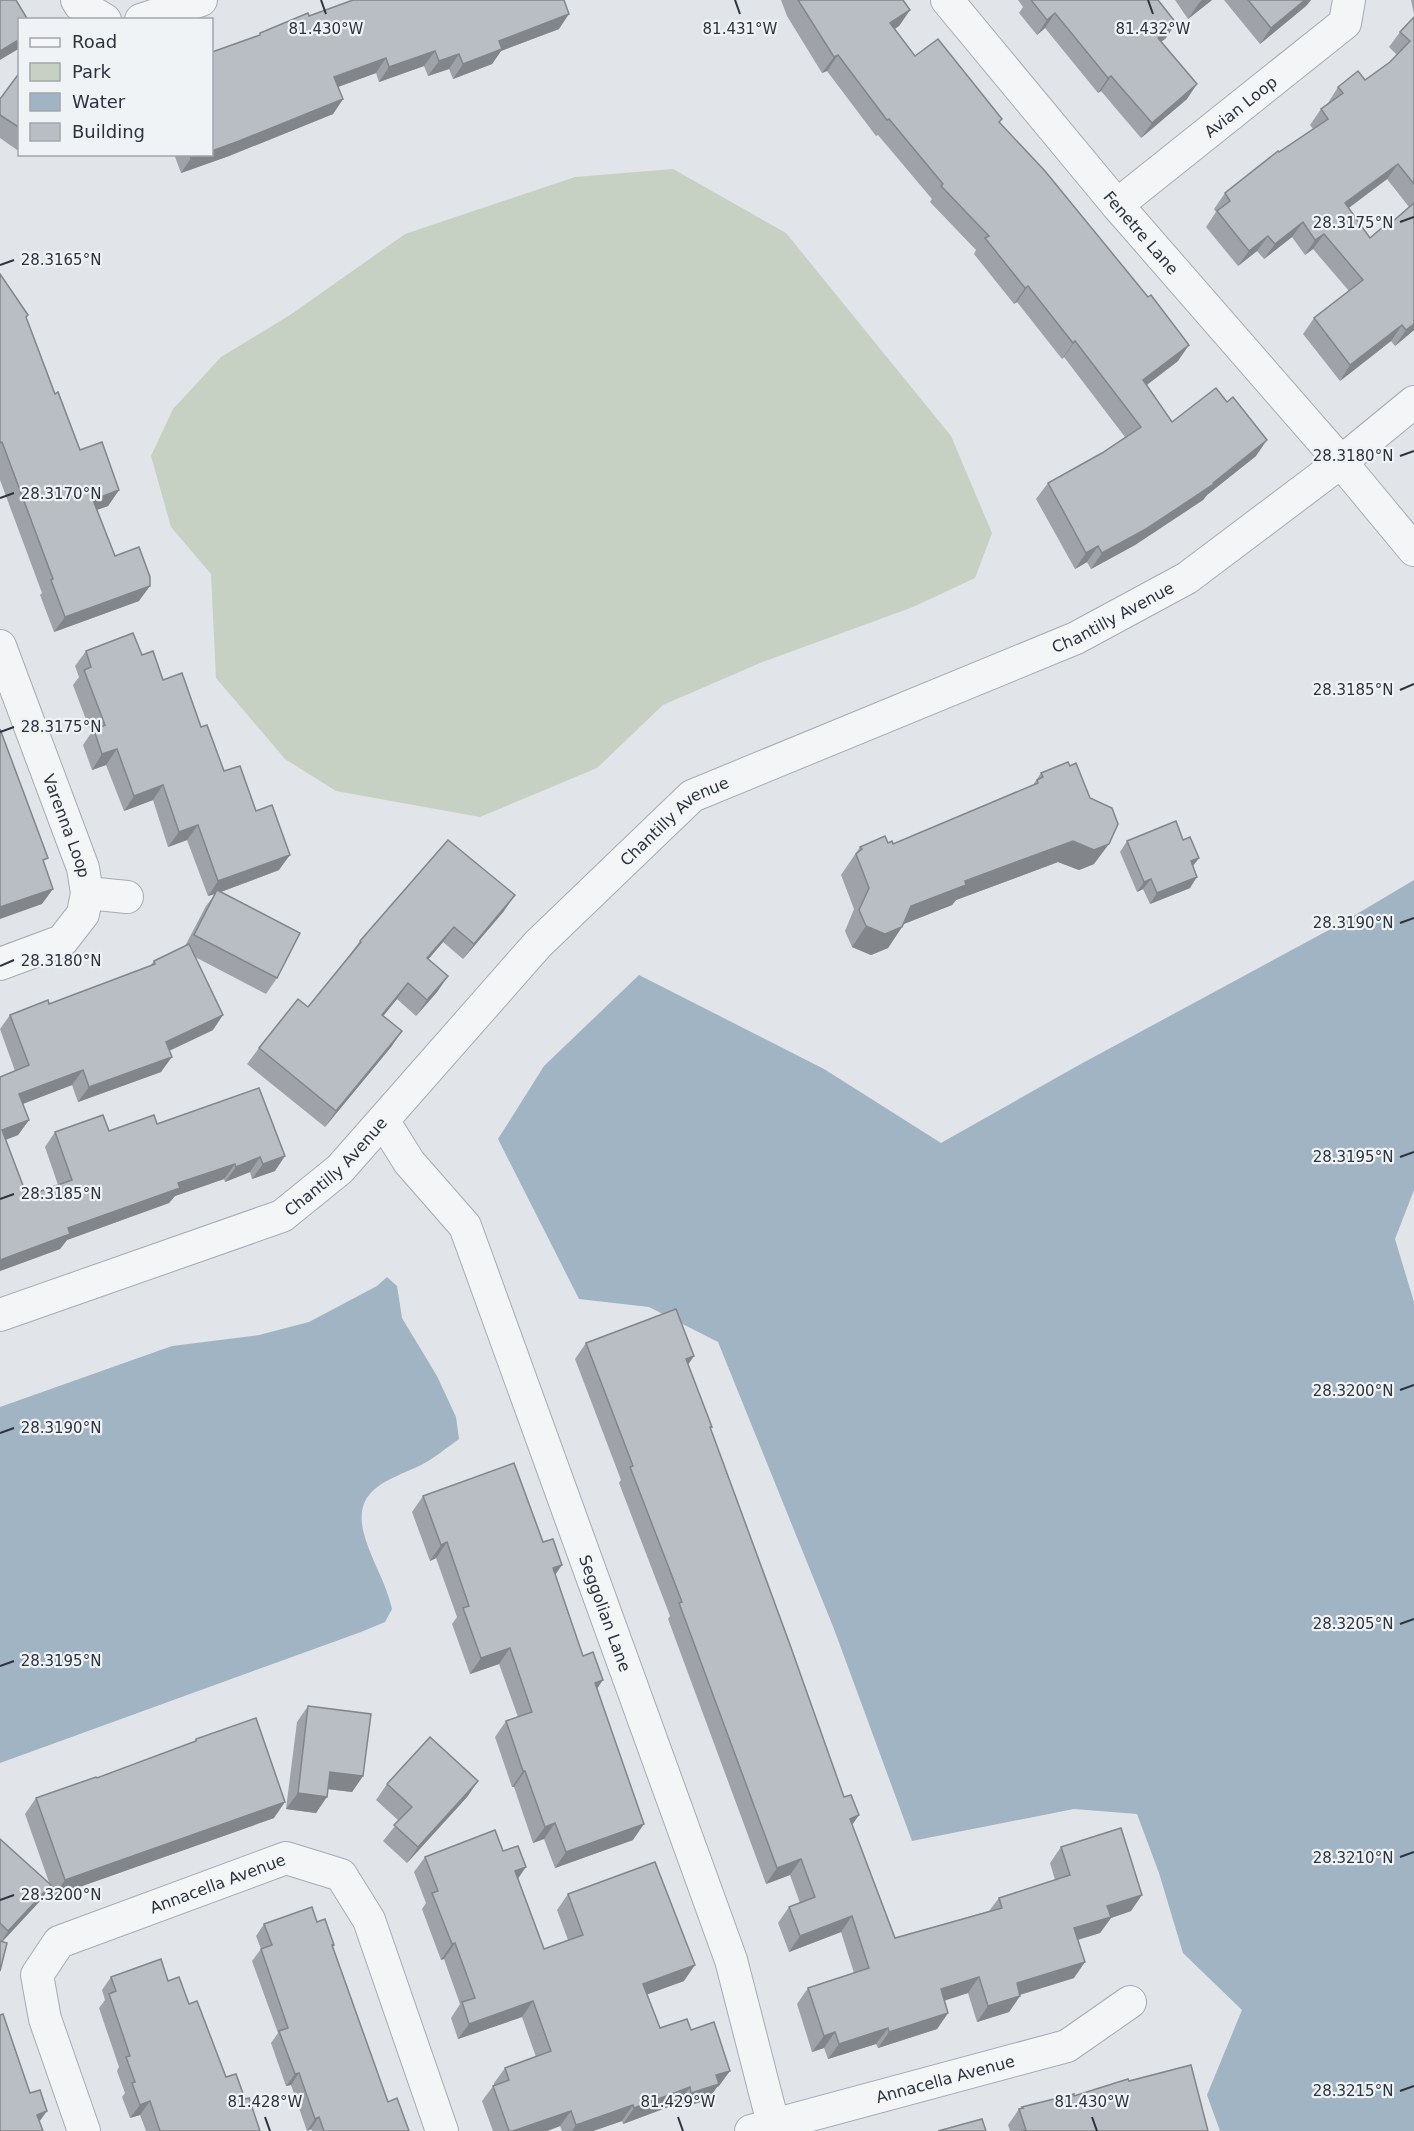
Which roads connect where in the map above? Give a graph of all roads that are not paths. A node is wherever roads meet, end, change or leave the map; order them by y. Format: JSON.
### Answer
{"nodes":[{"id":1,"x":77,"y":0,"type":"edge"},
{"id":2,"x":201,"y":0,"type":"edge"},
{"id":3,"x":947,"y":0,"type":"edge"},
{"id":4,"x":1349,"y":0,"type":"edge"},
{"id":5,"x":102,"y":18,"type":"edge"},
{"id":6,"x":147,"y":18,"type":"edge"},
{"id":7,"x":1117,"y":205,"type":"junction"},
{"id":8,"x":1414,"y":402,"type":"edge"},
{"id":9,"x":1341,"y":462,"type":"junction"},
{"id":10,"x":1414,"y":550,"type":"edge"},
{"id":11,"x":0,"y":646,"type":"edge"},
{"id":12,"x":87,"y":893,"type":"junction"},
{"id":13,"x":127,"y":897,"type":"dead end"},
{"id":14,"x":0,"y":963,"type":"edge"},
{"id":15,"x":384,"y":1122,"type":"junction"},
{"id":16,"x":0,"y":1315,"type":"edge"},
{"id":17,"x":1130,"y":2002,"type":"dead end"},
{"id":18,"x":766,"y":2129,"type":"edge"},
{"id":19,"x":84,"y":2131,"type":"edge"},
{"id":20,"x":442,"y":2131,"type":"edge"}],
"edges":[{"from":1,"to":5,"type":"street"},
{"from":2,"to":6,"type":"street"},
{"from":3,"to":7,"type":"street","name":"Fenetre Lane"},
{"from":4,"to":7,"type":"street","name":"Avian Loop"},
{"from":7,"to":9,"type":"street","name":"Fenetre Lane"},
{"from":8,"to":9,"type":"street","name":"Chantilly Avenue"},
{"from":9,"to":10,"type":"street","name":"Fenetre Lane"},
{"from":9,"to":15,"type":"street","name":"Chantilly Avenue"},
{"from":11,"to":12,"type":"street","name":"Varenna Loop"},
{"from":12,"to":13,"type":"street"},
{"from":12,"to":14,"type":"street","name":"Varenna Loop"},
{"from":15,"to":16,"type":"street","name":"Chantilly Avenue"},
{"from":15,"to":18,"type":"street","name":"Seggolian Lane"},
{"from":17,"to":18,"type":"street","name":"Annacella Avenue"},
{"from":19,"to":20,"type":"street","name":"Annacella Avenue"}]}
